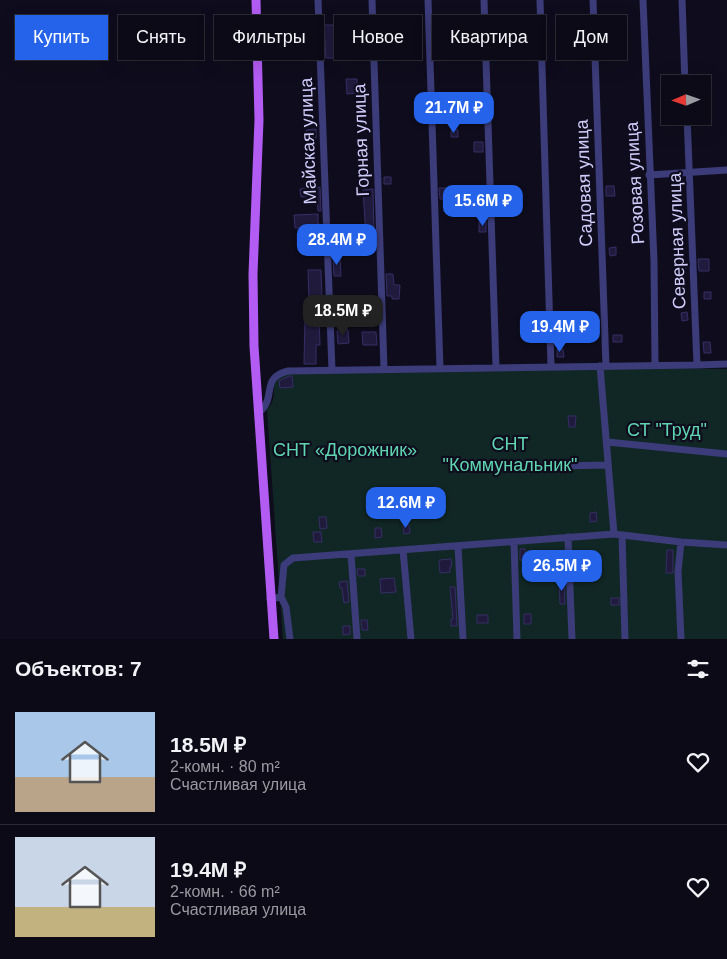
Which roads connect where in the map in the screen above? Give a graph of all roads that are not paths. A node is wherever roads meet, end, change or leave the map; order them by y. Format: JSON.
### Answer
{"nodes":[{"id":1,"x":256,"y":0,"type":"edge"},
{"id":2,"x":318,"y":0,"type":"edge"},
{"id":3,"x":372,"y":0,"type":"edge"},
{"id":4,"x":428,"y":0,"type":"edge"},
{"id":5,"x":484,"y":0,"type":"edge"},
{"id":6,"x":540,"y":0,"type":"edge"},
{"id":7,"x":593,"y":0,"type":"edge"},
{"id":8,"x":643,"y":0,"type":"edge"},
{"id":9,"x":682,"y":0,"type":"edge"},
{"id":10,"x":685,"y":75,"type":"edge"},
{"id":11,"x":687,"y":125,"type":"edge"},
{"id":12,"x":727,"y":170,"type":"edge"},
{"id":13,"x":689,"y":173,"type":"junction"},
{"id":14,"x":649,"y":175,"type":"junction"},
{"id":15,"x":727,"y":364,"type":"edge"},
{"id":16,"x":655,"y":365,"type":"junction"},
{"id":17,"x":551,"y":366,"type":"junction"},
{"id":18,"x":603,"y":366,"type":"junction"},
{"id":19,"x":697,"y":366,"type":"junction"},
{"id":20,"x":440,"y":368,"type":"junction"},
{"id":21,"x":496,"y":368,"type":"junction"},
{"id":22,"x":384,"y":369,"type":"junction"},
{"id":23,"x":332,"y":370,"type":"junction"},
{"id":24,"x":258,"y":412,"type":"junction"},
{"id":25,"x":607,"y":442,"type":"junction"},
{"id":26,"x":727,"y":454,"type":"edge"},
{"id":27,"x":608,"y":465,"type":"junction"},
{"id":28,"x":457,"y":468,"type":"dead end"},
{"id":29,"x":614,"y":534,"type":"junction"},
{"id":30,"x":622,"y":535,"type":"junction"},
{"id":31,"x":568,"y":538,"type":"junction"},
{"id":32,"x":514,"y":542,"type":"junction"},
{"id":33,"x":681,"y":542,"type":"junction"},
{"id":34,"x":727,"y":545,"type":"edge"},
{"id":35,"x":458,"y":546,"type":"junction"},
{"id":36,"x":403,"y":550,"type":"junction"},
{"id":37,"x":351,"y":554,"type":"junction"},
{"id":38,"x":281,"y":597,"type":"junction"},
{"id":39,"x":270,"y":599,"type":"junction"},
{"id":40,"x":274,"y":639,"type":"edge"},
{"id":41,"x":290,"y":639,"type":"edge"},
{"id":42,"x":357,"y":639,"type":"edge"},
{"id":43,"x":410,"y":639,"type":"edge"},
{"id":44,"x":463,"y":639,"type":"edge"},
{"id":45,"x":517,"y":639,"type":"edge"},
{"id":46,"x":572,"y":639,"type":"edge"},
{"id":47,"x":626,"y":639,"type":"edge"},
{"id":48,"x":681,"y":639,"type":"edge"}],
"edges":[{"from":1,"to":24,"type":"main road"},
{"from":2,"to":23,"type":"street","name":"Майская улица"},
{"from":3,"to":22,"type":"street","name":"Горная улица"},
{"from":4,"to":20,"type":"street"},
{"from":5,"to":21,"type":"street"},
{"from":6,"to":17,"type":"street"},
{"from":7,"to":18,"type":"street","name":"Садовая улица"},
{"from":8,"to":14,"type":"street","name":"Розовая улица"},
{"from":9,"to":10,"type":"street"},
{"from":11,"to":13,"type":"street","name":"Северная улица"},
{"from":12,"to":13,"type":"street"},
{"from":13,"to":14,"type":"street"},
{"from":13,"to":19,"type":"street","name":"Северная улица"},
{"from":14,"to":16,"type":"street","name":"Розовая улица"},
{"from":15,"to":19,"type":"street"},
{"from":16,"to":18,"type":"street"},
{"from":16,"to":19,"type":"street"},
{"from":17,"to":18,"type":"street"},
{"from":17,"to":21,"type":"street"},
{"from":18,"to":25,"type":"street","name":"Садовая улица"},
{"from":20,"to":21,"type":"street"},
{"from":20,"to":22,"type":"street"},
{"from":22,"to":23,"type":"street"},
{"from":23,"to":24,"type":"street"},
{"from":24,"to":39,"type":"main road"},
{"from":25,"to":26,"type":"street"},
{"from":25,"to":27,"type":"street","name":"Садовая улица"},
{"from":27,"to":28,"type":"street"},
{"from":27,"to":29,"type":"street","name":"Садовая улица"},
{"from":29,"to":30,"type":"street"},
{"from":29,"to":31,"type":"street"},
{"from":30,"to":33,"type":"street"},
{"from":30,"to":47,"type":"street"},
{"from":31,"to":32,"type":"street"},
{"from":31,"to":46,"type":"street"},
{"from":32,"to":35,"type":"street"},
{"from":32,"to":45,"type":"street"},
{"from":33,"to":34,"type":"street"},
{"from":33,"to":48,"type":"street"},
{"from":35,"to":36,"type":"street"},
{"from":35,"to":44,"type":"street"},
{"from":36,"to":37,"type":"street"},
{"from":36,"to":43,"type":"street"},
{"from":37,"to":38,"type":"street"},
{"from":37,"to":42,"type":"street"},
{"from":38,"to":39,"type":"street"},
{"from":38,"to":41,"type":"street"},
{"from":39,"to":40,"type":"main road"}]}
